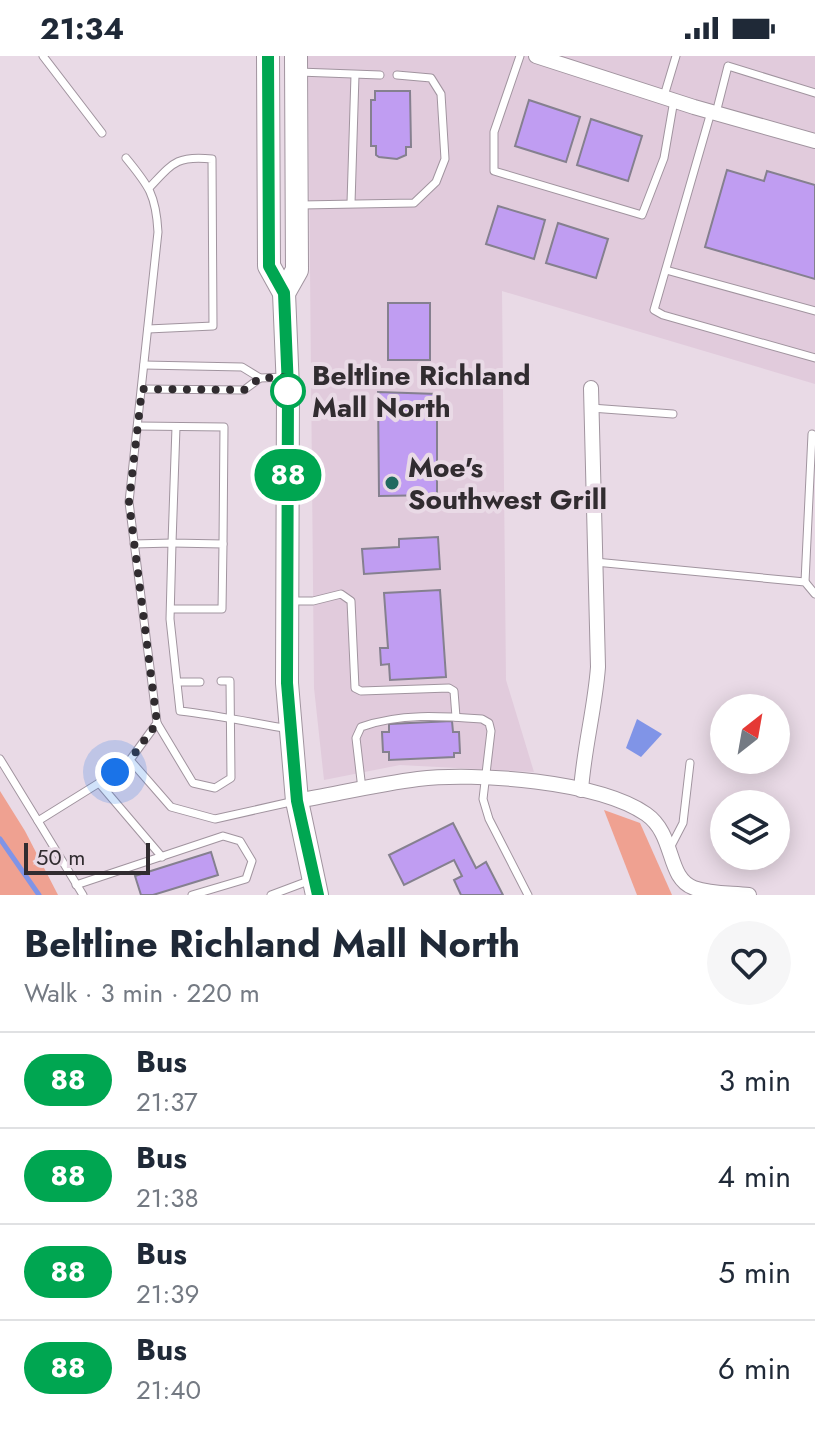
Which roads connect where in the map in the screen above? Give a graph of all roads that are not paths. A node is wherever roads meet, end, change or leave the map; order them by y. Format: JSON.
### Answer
{"nodes":[{"id":1,"x":43,"y":56,"type":"edge"},
{"id":2,"x":268,"y":56,"type":"edge"},
{"id":3,"x":520,"y":56,"type":"edge"},
{"id":4,"x":536,"y":56,"type":"edge"},
{"id":5,"x":676,"y":56,"type":"edge"},
{"id":6,"x":728,"y":56,"type":"edge"},
{"id":7,"x":296,"y":64,"type":"edge"},
{"id":8,"x":728,"y":66,"type":"junction"},
{"id":9,"x":355,"y":75,"type":"junction"},
{"id":10,"x":380,"y":75,"type":"dead end"},
{"id":11,"x":397,"y":75,"type":"dead end"},
{"id":12,"x":815,"y":93,"type":"edge"},
{"id":13,"x":669,"y":99,"type":"junction"},
{"id":14,"x":714,"y":112,"type":"junction"},
{"id":15,"x":102,"y":133,"type":"dead end"},
{"id":16,"x":815,"y":141,"type":"edge"},
{"id":17,"x":126,"y":158,"type":"dead end"},
{"id":18,"x":149,"y":188,"type":"junction"},
{"id":19,"x":351,"y":203,"type":"junction"},
{"id":20,"x":295,"y":205,"type":"junction"},
{"id":21,"x":666,"y":270,"type":"junction"},
{"id":22,"x":284,"y":293,"type":"junction"},
{"id":23,"x":815,"y":311,"type":"edge"},
{"id":24,"x":148,"y":329,"type":"junction"},
{"id":25,"x":815,"y":358,"type":"edge"},
{"id":26,"x":144,"y":365,"type":"junction"},
{"id":27,"x":287,"y":377,"type":"junction"},
{"id":28,"x":260,"y":378,"type":"junction"},
{"id":29,"x":591,"y":388,"type":"dead end"},
{"id":30,"x":142,"y":389,"type":"junction"},
{"id":31,"x":591,"y":408,"type":"junction"},
{"id":32,"x":673,"y":414,"type":"dead end"},
{"id":33,"x":138,"y":426,"type":"junction"},
{"id":34,"x":176,"y":427,"type":"junction"},
{"id":35,"x":812,"y":434,"type":"dead end"},
{"id":36,"x":172,"y":543,"type":"junction"},
{"id":37,"x":134,"y":544,"type":"junction"},
{"id":38,"x":223,"y":544,"type":"junction"},
{"id":39,"x":595,"y":562,"type":"junction"},
{"id":40,"x":805,"y":582,"type":"junction"},
{"id":41,"x":815,"y":594,"type":"edge"},
{"id":42,"x":288,"y":601,"type":"junction"},
{"id":43,"x":172,"y":609,"type":"junction"},
{"id":44,"x":221,"y":681,"type":"dead end"},
{"id":45,"x":177,"y":682,"type":"junction"},
{"id":46,"x":200,"y":682,"type":"dead end"},
{"id":47,"x":456,"y":717,"type":"junction"},
{"id":48,"x":229,"y":720,"type":"junction"},
{"id":49,"x":157,"y":723,"type":"junction"},
{"id":50,"x":291,"y":729,"type":"junction"},
{"id":51,"x":0,"y":759,"type":"edge"},
{"id":52,"x":130,"y":760,"type":"junction"},
{"id":53,"x":690,"y":763,"type":"dead end"},
{"id":54,"x":486,"y":779,"type":"junction"},
{"id":55,"x":99,"y":783,"type":"junction"},
{"id":56,"x":362,"y":789,"type":"junction"},
{"id":57,"x":581,"y":790,"type":"junction"},
{"id":58,"x":297,"y":801,"type":"junction"},
{"id":59,"x":38,"y":821,"type":"junction"},
{"id":60,"x":670,"y":848,"type":"junction"},
{"id":61,"x":162,"y":857,"type":"junction"},
{"id":62,"x":76,"y":885,"type":"junction"},
{"id":63,"x":316,"y":887,"type":"edge"},
{"id":64,"x":83,"y":895,"type":"edge"},
{"id":65,"x":192,"y":895,"type":"edge"},
{"id":66,"x":271,"y":895,"type":"edge"},
{"id":67,"x":528,"y":895,"type":"edge"},
{"id":68,"x":749,"y":895,"type":"edge"}],
"edges":[{"from":1,"to":15,"type":"lane"},
{"from":2,"to":22,"type":"main road"},
{"from":3,"to":13,"type":"lane"},
{"from":4,"to":13,"type":"street"},
{"from":5,"to":13,"type":"lane"},
{"from":6,"to":8,"type":"lane"},
{"from":7,"to":9,"type":"lane"},
{"from":7,"to":20,"type":"main road"},
{"from":8,"to":12,"type":"lane"},
{"from":8,"to":14,"type":"lane"},
{"from":9,"to":10,"type":"lane"},
{"from":9,"to":19,"type":"lane"},
{"from":11,"to":19,"type":"lane"},
{"from":13,"to":14,"type":"street"},
{"from":14,"to":16,"type":"street"},
{"from":14,"to":21,"type":"lane"},
{"from":17,"to":18,"type":"lane"},
{"from":18,"to":24,"type":"lane"},
{"from":18,"to":24,"type":"lane"},
{"from":19,"to":20,"type":"lane"},
{"from":20,"to":22,"type":"main road"},
{"from":21,"to":23,"type":"lane"},
{"from":21,"to":25,"type":"lane"},
{"from":22,"to":27,"type":"main road"},
{"from":24,"to":26,"type":"lane"},
{"from":26,"to":28,"type":"lane"},
{"from":26,"to":30,"type":"lane"},
{"from":27,"to":28,"type":"lane"},
{"from":27,"to":42,"type":"main road"},
{"from":28,"to":30,"type":"lane"},
{"from":29,"to":31,"type":"street"},
{"from":30,"to":33,"type":"lane"},
{"from":31,"to":32,"type":"lane"},
{"from":31,"to":39,"type":"street"},
{"from":33,"to":34,"type":"lane"},
{"from":33,"to":37,"type":"lane"},
{"from":34,"to":36,"type":"lane"},
{"from":34,"to":38,"type":"lane"},
{"from":35,"to":40,"type":"lane"},
{"from":36,"to":37,"type":"lane"},
{"from":36,"to":38,"type":"lane"},
{"from":36,"to":43,"type":"lane"},
{"from":37,"to":49,"type":"lane"},
{"from":38,"to":43,"type":"lane"},
{"from":39,"to":40,"type":"lane"},
{"from":39,"to":57,"type":"street"},
{"from":40,"to":41,"type":"lane"},
{"from":42,"to":47,"type":"lane"},
{"from":42,"to":50,"type":"main road"},
{"from":43,"to":45,"type":"lane"},
{"from":44,"to":48,"type":"lane"},
{"from":45,"to":46,"type":"lane"},
{"from":45,"to":48,"type":"lane"},
{"from":47,"to":54,"type":"lane"},
{"from":47,"to":56,"type":"lane"},
{"from":48,"to":49,"type":"lane"},
{"from":48,"to":50,"type":"lane"},
{"from":49,"to":52,"type":"lane"},
{"from":50,"to":58,"type":"main road"},
{"from":51,"to":59,"type":"lane"},
{"from":52,"to":55,"type":"lane"},
{"from":52,"to":58,"type":"lane"},
{"from":53,"to":60,"type":"lane"},
{"from":54,"to":56,"type":"street"},
{"from":54,"to":57,"type":"street"},
{"from":54,"to":67,"type":"lane"},
{"from":55,"to":59,"type":"lane"},
{"from":55,"to":61,"type":"lane"},
{"from":56,"to":58,"type":"street"},
{"from":57,"to":60,"type":"street"},
{"from":58,"to":63,"type":"main road"},
{"from":59,"to":62,"type":"lane"},
{"from":60,"to":68,"type":"street"},
{"from":61,"to":62,"type":"lane"},
{"from":61,"to":65,"type":"lane"},
{"from":62,"to":64,"type":"lane"},
{"from":63,"to":66,"type":"lane"}]}
